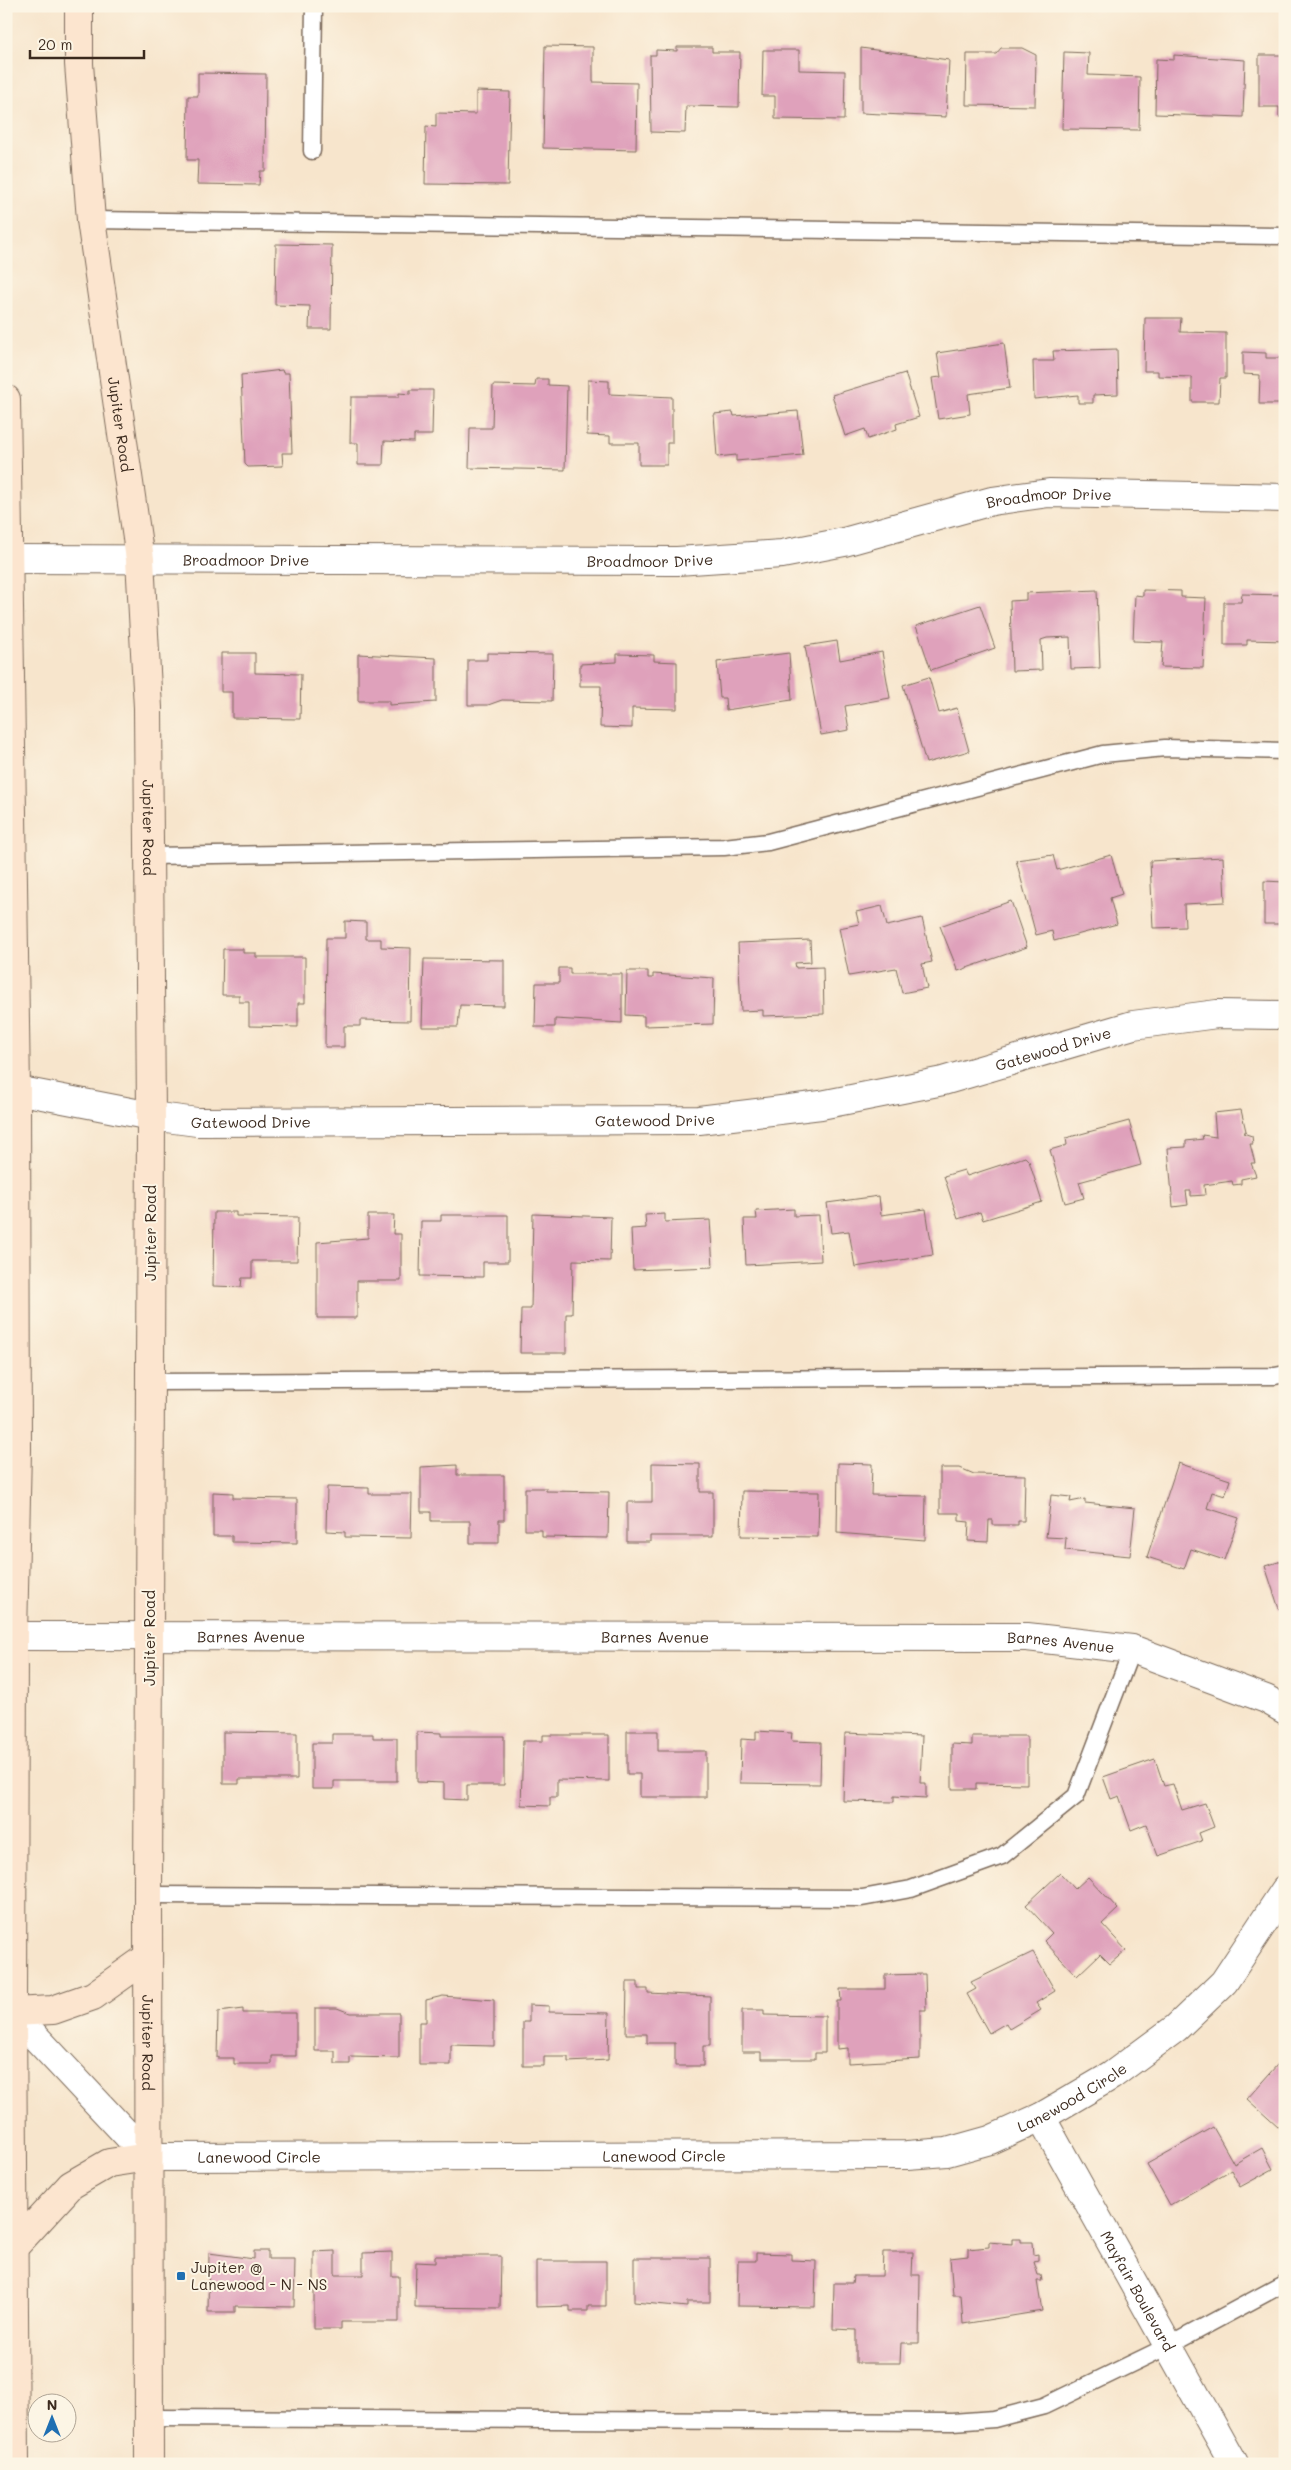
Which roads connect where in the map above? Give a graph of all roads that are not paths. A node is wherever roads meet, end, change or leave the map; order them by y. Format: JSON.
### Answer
{"nodes":[{"id":1,"x":79,"y":6,"type":"edge"},
{"id":2,"x":314,"y":6,"type":"edge"},
{"id":3,"x":312,"y":151,"type":"dead end"},
{"id":4,"x":91,"y":220,"type":"junction"},
{"id":5,"x":1285,"y":236,"type":"edge"},
{"id":6,"x":6,"y":399,"type":"edge"},
{"id":7,"x":1285,"y":498,"type":"edge"},
{"id":8,"x":8,"y":559,"type":"junction"},
{"id":9,"x":140,"y":559,"type":"junction"},
{"id":10,"x":1285,"y":751,"type":"edge"},
{"id":11,"x":150,"y":856,"type":"junction"},
{"id":12,"x":1285,"y":1015,"type":"edge"},
{"id":13,"x":11,"y":1089,"type":"edge"},
{"id":14,"x":151,"y":1116,"type":"junction"},
{"id":15,"x":12,"y":1350,"type":"edge"},
{"id":16,"x":1285,"y":1374,"type":"edge"},
{"id":17,"x":149,"y":1382,"type":"junction"},
{"id":18,"x":13,"y":1636,"type":"junction"},
{"id":19,"x":149,"y":1637,"type":"junction"},
{"id":20,"x":1132,"y":1649,"type":"junction"},
{"id":21,"x":1285,"y":1710,"type":"edge"},
{"id":22,"x":9,"y":1738,"type":"edge"},
{"id":23,"x":1285,"y":1890,"type":"edge"},
{"id":24,"x":148,"y":1895,"type":"junction"},
{"id":25,"x":148,"y":1957,"type":"junction"},
{"id":26,"x":9,"y":2012,"type":"edge"},
{"id":27,"x":1041,"y":2118,"type":"junction"},
{"id":28,"x":148,"y":2157,"type":"junction"},
{"id":29,"x":15,"y":2246,"type":"junction"},
{"id":30,"x":1285,"y":2283,"type":"edge"},
{"id":31,"x":1168,"y":2346,"type":"junction"},
{"id":32,"x":10,"y":2347,"type":"edge"},
{"id":33,"x":149,"y":2418,"type":"junction"},
{"id":34,"x":15,"y":2464,"type":"edge"},
{"id":35,"x":149,"y":2464,"type":"edge"},
{"id":36,"x":1234,"y":2464,"type":"edge"}],
"edges":[{"from":1,"to":4,"type":"main road","name":"Jupiter Road"},
{"from":2,"to":3,"type":"lane"},
{"from":4,"to":5,"type":"lane"},
{"from":4,"to":9,"type":"main road","name":"Jupiter Road"},
{"from":6,"to":8,"type":"main road"},
{"from":7,"to":9,"type":"street","name":"Broadmoor Drive"},
{"from":8,"to":9,"type":"street","name":"Broadmoor Drive"},
{"from":8,"to":13,"type":"main road"},
{"from":9,"to":11,"type":"main road","name":"Jupiter Road"},
{"from":10,"to":11,"type":"lane"},
{"from":11,"to":14,"type":"main road","name":"Jupiter Road"},
{"from":12,"to":14,"type":"street","name":"Gatewood Drive"},
{"from":13,"to":14,"type":"street","name":"Gatewood Drive"},
{"from":13,"to":15,"type":"main road"},
{"from":14,"to":17,"type":"main road","name":"Jupiter Road"},
{"from":15,"to":18,"type":"main road"},
{"from":16,"to":17,"type":"lane"},
{"from":17,"to":19,"type":"main road","name":"Jupiter Road"},
{"from":18,"to":19,"type":"street","name":"Barnes Avenue"},
{"from":18,"to":22,"type":"main road"},
{"from":19,"to":20,"type":"street","name":"Barnes Avenue"},
{"from":19,"to":24,"type":"main road","name":"Jupiter Road"},
{"from":20,"to":21,"type":"street","name":"Barnes Avenue"},
{"from":20,"to":24,"type":"lane"},
{"from":22,"to":26,"type":"main road"},
{"from":23,"to":27,"type":"street","name":"Lanewood Circle"},
{"from":24,"to":25,"type":"main road","name":"Jupiter Road"},
{"from":25,"to":26,"type":"main road"},
{"from":25,"to":28,"type":"main road","name":"Jupiter Road"},
{"from":26,"to":28,"type":"street"},
{"from":26,"to":29,"type":"main road"},
{"from":27,"to":28,"type":"street","name":"Lanewood Circle"},
{"from":27,"to":31,"type":"street","name":"Mayfair Boulevard"},
{"from":28,"to":29,"type":"main road"},
{"from":28,"to":33,"type":"main road","name":"Jupiter Road"},
{"from":29,"to":32,"type":"main road"},
{"from":30,"to":31,"type":"lane"},
{"from":31,"to":33,"type":"lane"},
{"from":31,"to":36,"type":"street","name":"Mayfair Boulevard"},
{"from":32,"to":34,"type":"main road"},
{"from":33,"to":35,"type":"main road","name":"Jupiter Road"}]}
